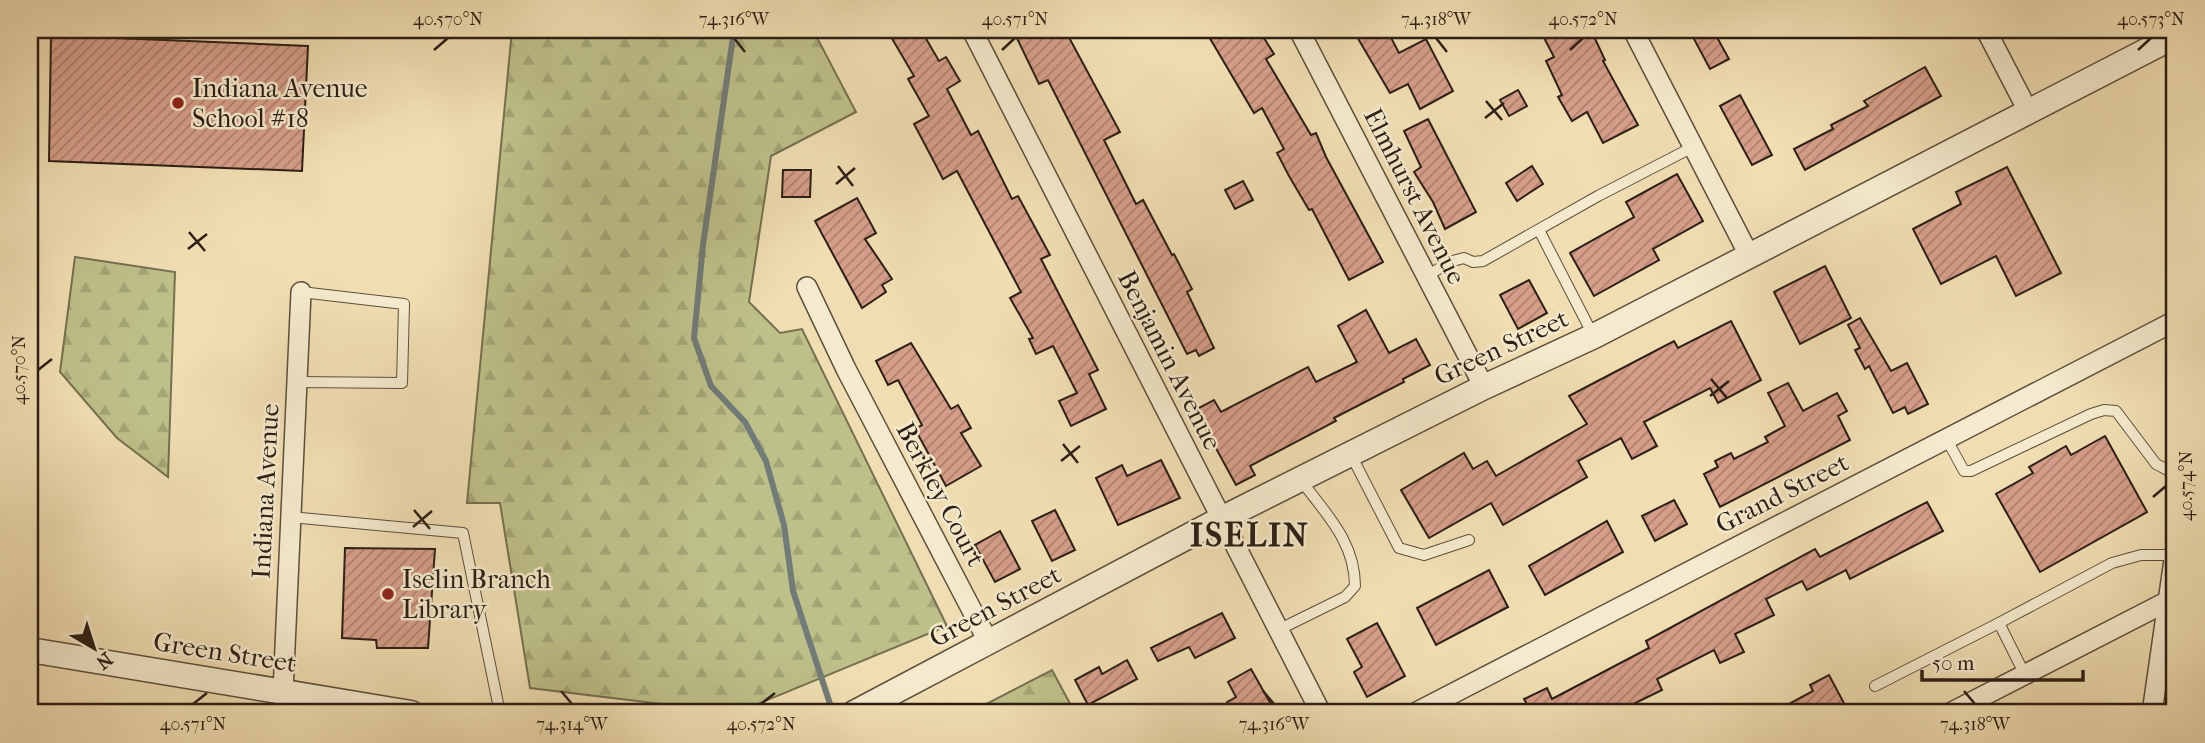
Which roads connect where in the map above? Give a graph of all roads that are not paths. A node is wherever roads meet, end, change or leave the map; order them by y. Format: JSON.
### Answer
{"nodes":[{"id":1,"x":972,"y":30,"type":"edge"},
{"id":2,"x":1299,"y":30,"type":"edge"},
{"id":3,"x":1633,"y":30,"type":"edge"},
{"id":4,"x":1986,"y":30,"type":"edge"},
{"id":5,"x":2175,"y":36,"type":"edge"},
{"id":6,"x":2028,"y":111,"type":"junction"},
{"id":7,"x":1693,"y":147,"type":"junction"},
{"id":8,"x":1539,"y":230,"type":"junction"},
{"id":9,"x":1749,"y":255,"type":"junction"},
{"id":10,"x":1426,"y":277,"type":"junction"},
{"id":11,"x":807,"y":288,"type":"dead end"},
{"id":12,"x":301,"y":292,"type":"joint"},
{"id":13,"x":2175,"y":321,"type":"edge"},
{"id":14,"x":1594,"y":336,"type":"junction"},
{"id":15,"x":297,"y":382,"type":"junction"},
{"id":16,"x":1485,"y":387,"type":"junction"},
{"id":17,"x":1945,"y":438,"type":"junction"},
{"id":18,"x":1351,"y":454,"type":"junction"},
{"id":19,"x":2175,"y":474,"type":"edge"},
{"id":20,"x":1300,"y":479,"type":"junction"},
{"id":21,"x":290,"y":517,"type":"junction"},
{"id":22,"x":1221,"y":519,"type":"junction"},
{"id":23,"x":1469,"y":540,"type":"dead end"},
{"id":24,"x":2175,"y":554,"type":"edge"},
{"id":25,"x":2169,"y":600,"type":"junction"},
{"id":26,"x":1999,"y":623,"type":"junction"},
{"id":27,"x":1279,"y":630,"type":"junction"},
{"id":28,"x":989,"y":643,"type":"junction"},
{"id":29,"x":30,"y":650,"type":"edge"},
{"id":30,"x":2025,"y":675,"type":"junction"},
{"id":31,"x":1875,"y":686,"type":"dead end"},
{"id":32,"x":282,"y":692,"type":"junction"},
{"id":33,"x":377,"y":710,"type":"edge"},
{"id":34,"x":860,"y":711,"type":"edge"},
{"id":35,"x":411,"y":713,"type":"edge"},
{"id":36,"x":500,"y":713,"type":"edge"},
{"id":37,"x":1321,"y":713,"type":"edge"},
{"id":38,"x":1415,"y":713,"type":"edge"},
{"id":39,"x":1950,"y":713,"type":"edge"},
{"id":40,"x":2152,"y":713,"type":"edge"}],
"edges":[{"from":1,"to":22,"type":"street","name":"Benjamin Avenue"},
{"from":2,"to":10,"type":"street","name":"Elmhurst Avenue"},
{"from":3,"to":7,"type":"street"},
{"from":4,"to":6,"type":"street"},
{"from":5,"to":6,"type":"street","name":"Green Street"},
{"from":6,"to":9,"type":"street","name":"Green Street"},
{"from":7,"to":8,"type":"lane"},
{"from":7,"to":9,"type":"street"},
{"from":8,"to":10,"type":"lane"},
{"from":8,"to":14,"type":"lane"},
{"from":9,"to":14,"type":"street","name":"Green Street"},
{"from":10,"to":16,"type":"street","name":"Elmhurst Avenue"},
{"from":11,"to":28,"type":"street","name":"Berkley Court"},
{"from":12,"to":15,"type":"street","name":"Indiana Avenue"},
{"from":12,"to":15,"type":"lane"},
{"from":13,"to":17,"type":"street","name":"Grand Street"},
{"from":14,"to":16,"type":"street","name":"Green Street"},
{"from":15,"to":21,"type":"street","name":"Indiana Avenue"},
{"from":16,"to":18,"type":"street","name":"Green Street"},
{"from":17,"to":19,"type":"lane"},
{"from":17,"to":38,"type":"street","name":"Grand Street"},
{"from":18,"to":20,"type":"street","name":"Green Street"},
{"from":18,"to":23,"type":"lane"},
{"from":20,"to":22,"type":"street","name":"Green Street"},
{"from":20,"to":27,"type":"lane"},
{"from":21,"to":32,"type":"street","name":"Indiana Avenue"},
{"from":21,"to":36,"type":"lane"},
{"from":22,"to":27,"type":"street","name":"Benjamin Avenue"},
{"from":22,"to":28,"type":"street","name":"Green Street"},
{"from":24,"to":25,"type":"street"},
{"from":24,"to":26,"type":"lane"},
{"from":25,"to":30,"type":"street"},
{"from":25,"to":40,"type":"street"},
{"from":26,"to":30,"type":"lane"},
{"from":26,"to":31,"type":"lane"},
{"from":27,"to":37,"type":"street","name":"Benjamin Avenue"},
{"from":28,"to":34,"type":"street","name":"Green Street"},
{"from":29,"to":32,"type":"street","name":"Green Street"},
{"from":30,"to":39,"type":"street"},
{"from":32,"to":33,"type":"street","name":"Green Street"},
{"from":33,"to":35,"type":"street","name":"Green Street"}]}
